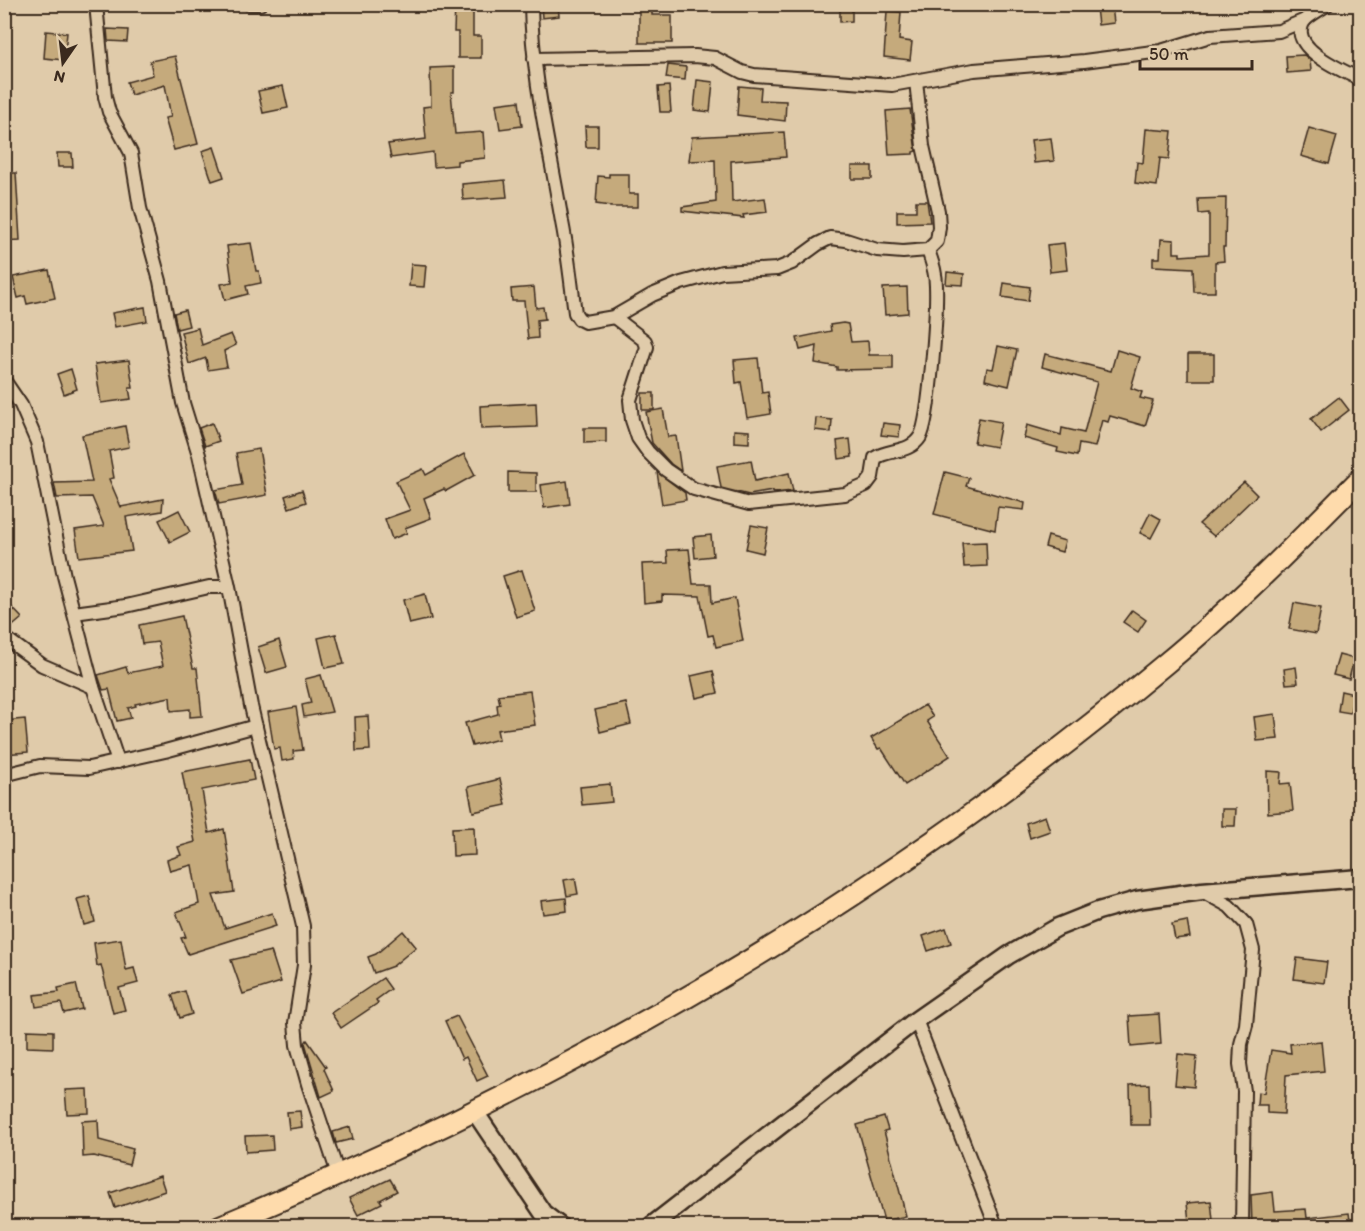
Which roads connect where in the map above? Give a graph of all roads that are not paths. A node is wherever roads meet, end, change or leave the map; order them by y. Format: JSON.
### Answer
{"nodes":[{"id":1,"x":96,"y":4,"type":"edge"},
{"id":2,"x":249,"y":4,"type":"edge"},
{"id":3,"x":260,"y":4,"type":"edge"},
{"id":4,"x":531,"y":4,"type":"edge"},
{"id":5,"x":1328,"y":4,"type":"edge"},
{"id":6,"x":1305,"y":20,"type":"junction"},
{"id":7,"x":534,"y":59,"type":"junction"},
{"id":8,"x":1360,"y":79,"type":"edge"},
{"id":9,"x":916,"y":81,"type":"junction"},
{"id":10,"x":927,"y":250,"type":"junction"},
{"id":11,"x":614,"y":317,"type":"junction"},
{"id":12,"x":4,"y":380,"type":"edge"},
{"id":13,"x":1360,"y":479,"type":"edge"},
{"id":14,"x":229,"y":587,"type":"junction"},
{"id":15,"x":74,"y":613,"type":"junction"},
{"id":16,"x":4,"y":638,"type":"edge"},
{"id":17,"x":93,"y":687,"type":"junction"},
{"id":18,"x":256,"y":726,"type":"junction"},
{"id":19,"x":118,"y":762,"type":"junction"},
{"id":20,"x":4,"y":775,"type":"edge"},
{"id":21,"x":1360,"y":878,"type":"edge"},
{"id":22,"x":1202,"y":891,"type":"junction"},
{"id":23,"x":916,"y":1020,"type":"junction"},
{"id":24,"x":475,"y":1112,"type":"junction"},
{"id":25,"x":339,"y":1177,"type":"junction"},
{"id":26,"x":220,"y":1227,"type":"edge"},
{"id":27,"x":560,"y":1227,"type":"edge"},
{"id":28,"x":651,"y":1227,"type":"edge"},
{"id":29,"x":996,"y":1227,"type":"edge"},
{"id":30,"x":1242,"y":1227,"type":"edge"}],
"edges":[{"from":1,"to":14,"type":"street"},
{"from":2,"to":3,"type":"street"},
{"from":4,"to":7,"type":"street"},
{"from":5,"to":6,"type":"street"},
{"from":6,"to":8,"type":"street"},
{"from":6,"to":9,"type":"street"},
{"from":7,"to":9,"type":"street"},
{"from":7,"to":11,"type":"street"},
{"from":9,"to":10,"type":"street"},
{"from":10,"to":11,"type":"street"},
{"from":10,"to":11,"type":"street"},
{"from":12,"to":15,"type":"street"},
{"from":13,"to":24,"type":"highway"},
{"from":14,"to":15,"type":"street"},
{"from":14,"to":18,"type":"street"},
{"from":15,"to":17,"type":"street"},
{"from":16,"to":17,"type":"street"},
{"from":17,"to":19,"type":"street"},
{"from":18,"to":19,"type":"street"},
{"from":18,"to":25,"type":"street"},
{"from":19,"to":20,"type":"street"},
{"from":21,"to":22,"type":"main road"},
{"from":22,"to":23,"type":"main road"},
{"from":22,"to":30,"type":"street"},
{"from":23,"to":28,"type":"main road"},
{"from":23,"to":29,"type":"street"},
{"from":24,"to":25,"type":"highway"},
{"from":24,"to":27,"type":"main road"},
{"from":25,"to":26,"type":"highway"}]}
